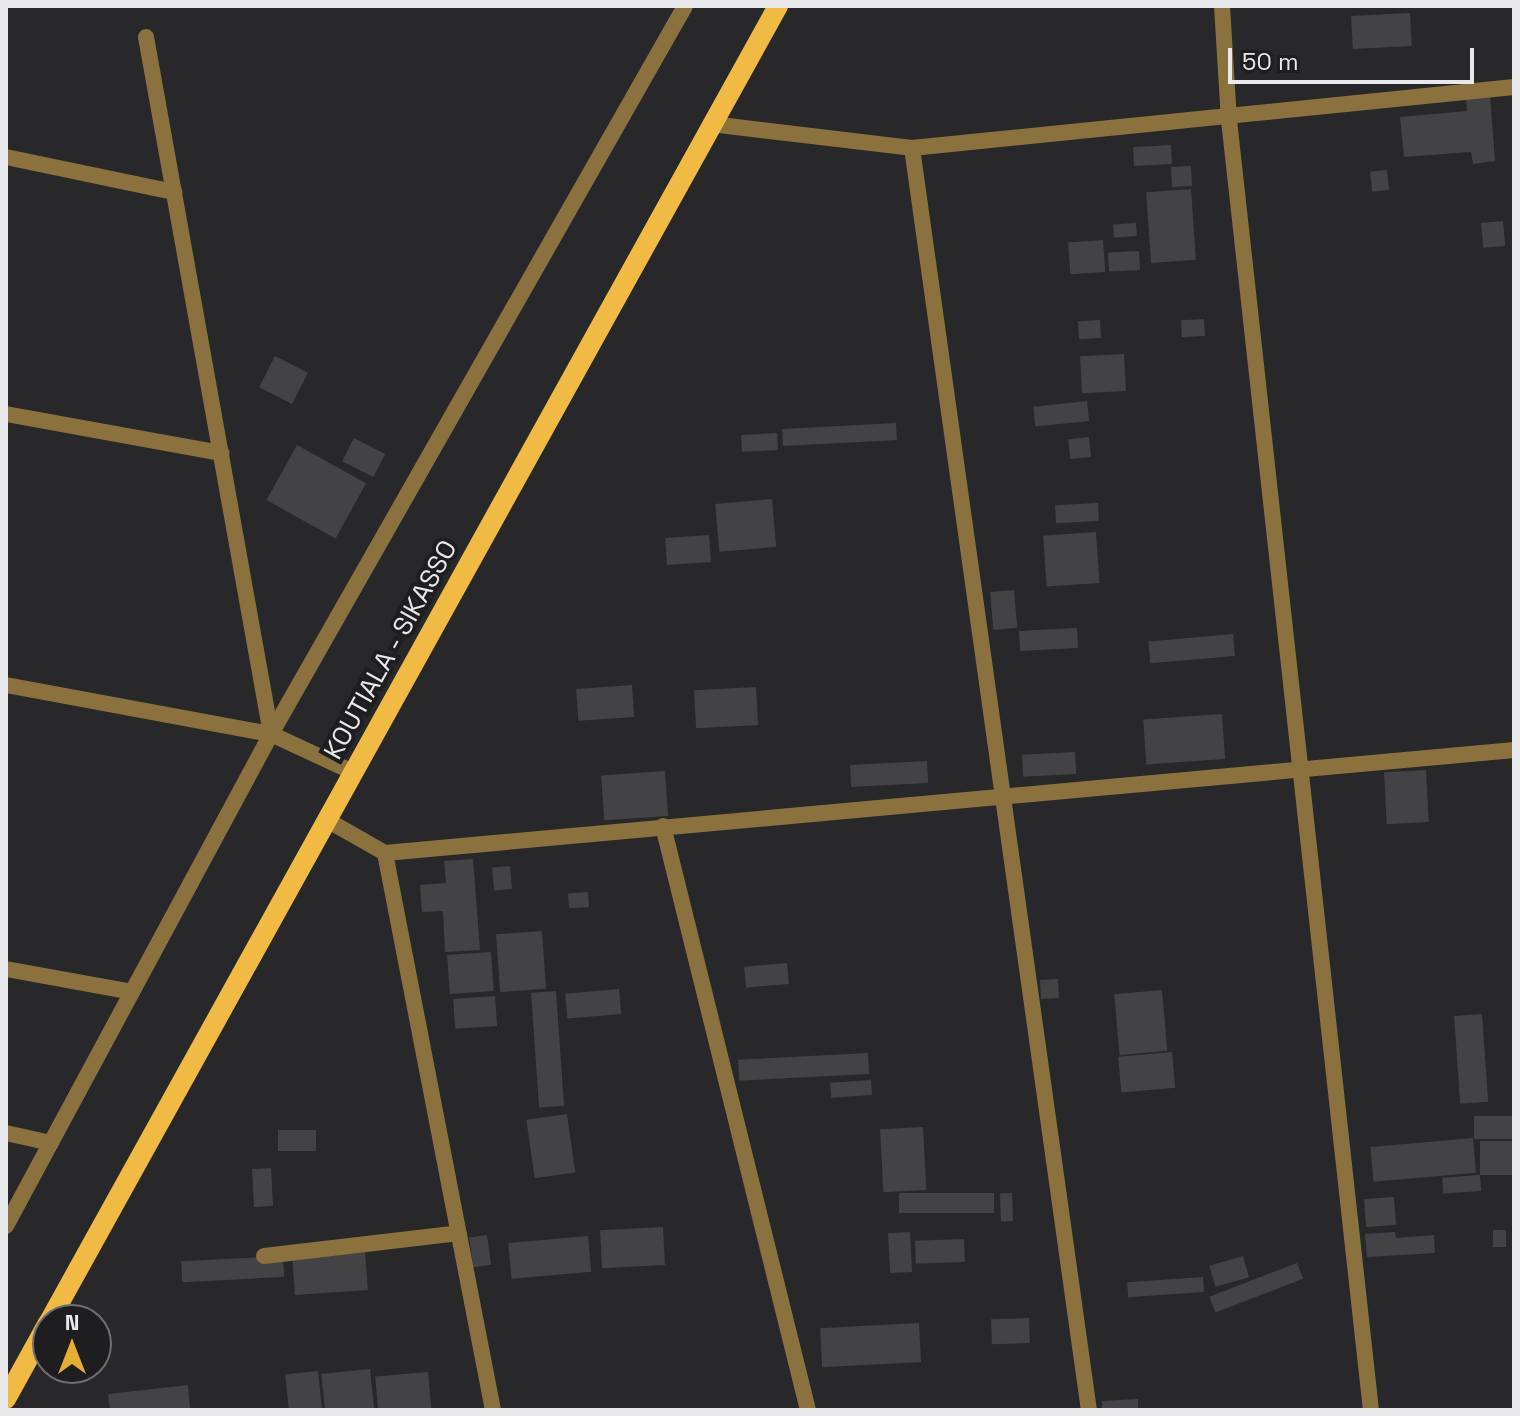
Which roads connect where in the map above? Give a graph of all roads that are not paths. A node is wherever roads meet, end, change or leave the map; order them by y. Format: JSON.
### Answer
{"nodes":[{"id":1,"x":685,"y":6,"type":"edge"},
{"id":2,"x":778,"y":6,"type":"edge"},
{"id":3,"x":1222,"y":6,"type":"edge"},
{"id":4,"x":146,"y":37,"type":"dead end"},
{"id":5,"x":1514,"y":87,"type":"edge"},
{"id":6,"x":1229,"y":120,"type":"junction"},
{"id":7,"x":711,"y":124,"type":"junction"},
{"id":8,"x":912,"y":148,"type":"junction"},
{"id":9,"x":6,"y":157,"type":"edge"},
{"id":10,"x":174,"y":192,"type":"junction"},
{"id":11,"x":6,"y":414,"type":"edge"},
{"id":12,"x":221,"y":453,"type":"junction"},
{"id":13,"x":6,"y":685,"type":"edge"},
{"id":14,"x":271,"y":734,"type":"junction"},
{"id":15,"x":1514,"y":750,"type":"edge"},
{"id":16,"x":1298,"y":769,"type":"junction"},
{"id":17,"x":353,"y":772,"type":"junction"},
{"id":18,"x":999,"y":800,"type":"junction"},
{"id":19,"x":327,"y":820,"type":"junction"},
{"id":20,"x":663,"y":826,"type":"junction"},
{"id":21,"x":385,"y":853,"type":"junction"},
{"id":22,"x":6,"y":969,"type":"edge"},
{"id":23,"x":132,"y":992,"type":"junction"},
{"id":24,"x":6,"y":1133,"type":"edge"},
{"id":25,"x":51,"y":1143,"type":"junction"},
{"id":26,"x":6,"y":1226,"type":"edge"},
{"id":27,"x":459,"y":1233,"type":"junction"},
{"id":28,"x":264,"y":1256,"type":"dead end"},
{"id":29,"x":58,"y":1304,"type":"edge"},
{"id":30,"x":32,"y":1352,"type":"edge"},
{"id":31,"x":6,"y":1399,"type":"edge"},
{"id":32,"x":493,"y":1410,"type":"edge"},
{"id":33,"x":808,"y":1410,"type":"edge"},
{"id":34,"x":1089,"y":1410,"type":"edge"},
{"id":35,"x":1371,"y":1410,"type":"edge"}],
"edges":[{"from":1,"to":14,"type":"street"},
{"from":2,"to":7,"type":"main road","name":"KOUTIALA - SIKASSO"},
{"from":3,"to":6,"type":"street"},
{"from":4,"to":10,"type":"street"},
{"from":5,"to":6,"type":"street"},
{"from":6,"to":8,"type":"street"},
{"from":6,"to":16,"type":"street"},
{"from":7,"to":8,"type":"street"},
{"from":7,"to":17,"type":"main road","name":"KOUTIALA - SIKASSO"},
{"from":8,"to":18,"type":"street"},
{"from":9,"to":10,"type":"street"},
{"from":10,"to":12,"type":"street"},
{"from":11,"to":12,"type":"street"},
{"from":12,"to":14,"type":"street"},
{"from":13,"to":14,"type":"street"},
{"from":14,"to":17,"type":"street"},
{"from":14,"to":23,"type":"street"},
{"from":15,"to":16,"type":"street"},
{"from":16,"to":18,"type":"street"},
{"from":16,"to":35,"type":"street"},
{"from":17,"to":19,"type":"main road","name":"KOUTIALA - SIKASSO"},
{"from":18,"to":20,"type":"street"},
{"from":18,"to":34,"type":"street"},
{"from":19,"to":21,"type":"street"},
{"from":19,"to":29,"type":"main road","name":"KOUTIALA - SIKASSO"},
{"from":20,"to":21,"type":"street"},
{"from":20,"to":33,"type":"street"},
{"from":21,"to":27,"type":"street"},
{"from":22,"to":23,"type":"street"},
{"from":23,"to":25,"type":"street"},
{"from":24,"to":25,"type":"street"},
{"from":25,"to":26,"type":"street"},
{"from":27,"to":28,"type":"street"},
{"from":27,"to":32,"type":"street"},
{"from":30,"to":31,"type":"main road","name":"KOUTIALA - SIKASSO"}]}
